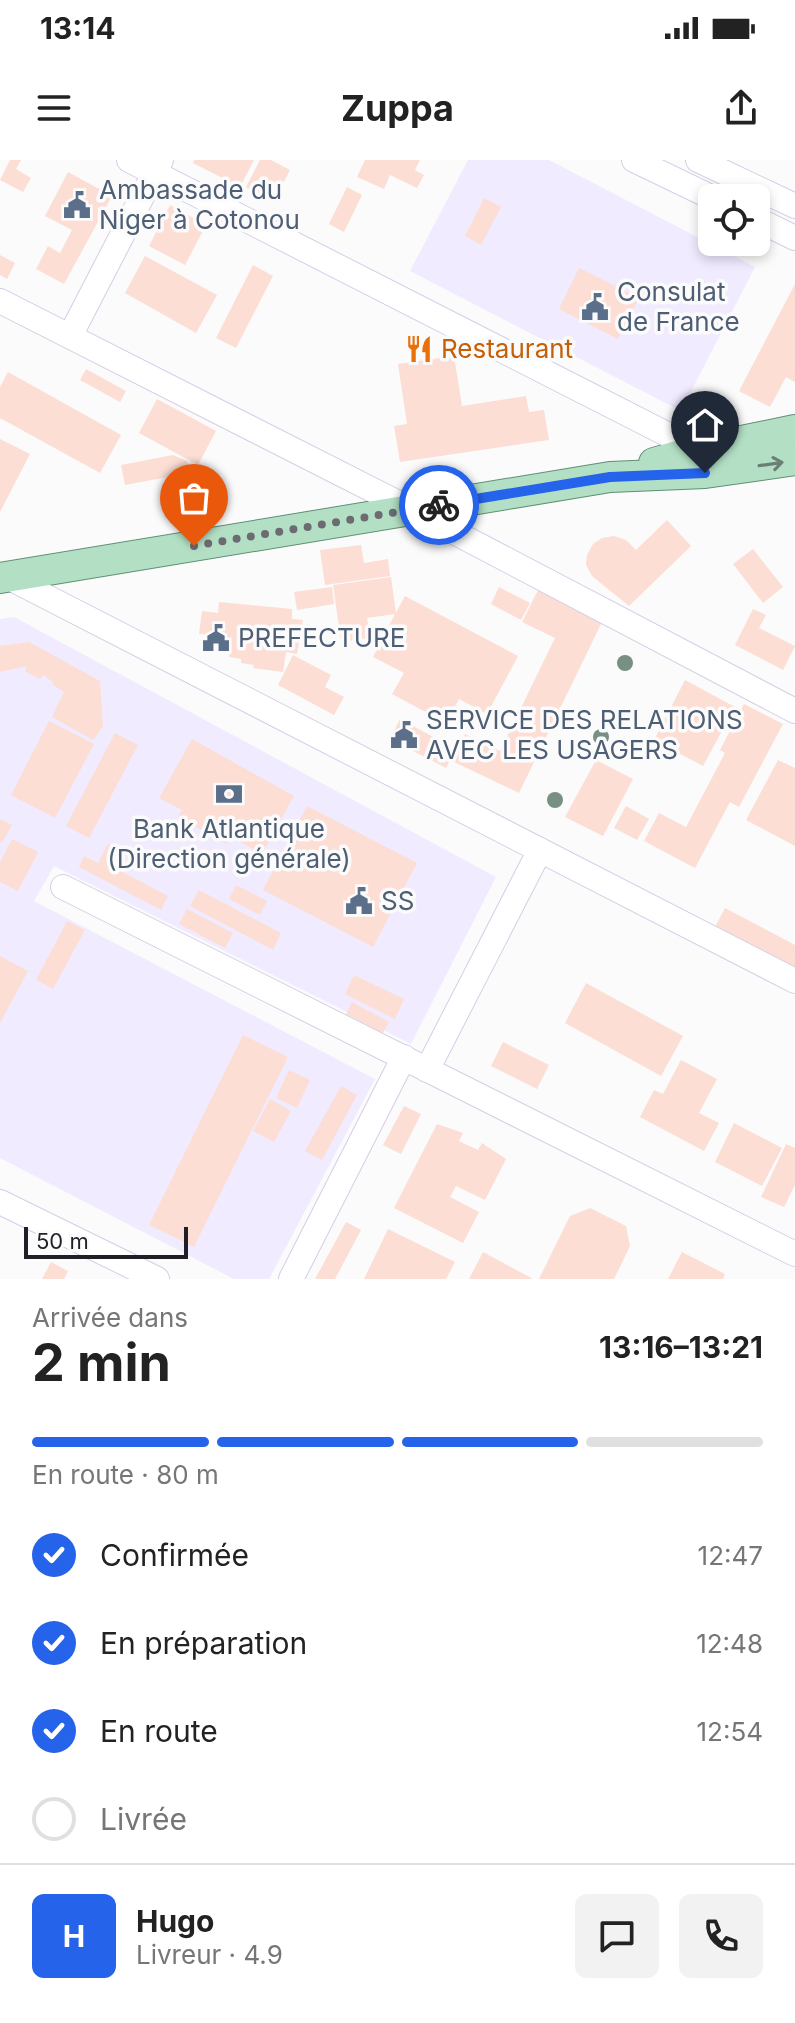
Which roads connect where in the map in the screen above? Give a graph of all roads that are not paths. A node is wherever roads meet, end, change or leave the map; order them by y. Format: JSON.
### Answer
{"nodes":[{"id":1,"x":129,"y":160,"type":"edge"},
{"id":2,"x":634,"y":160,"type":"edge"},
{"id":3,"x":698,"y":160,"type":"edge"},
{"id":4,"x":158,"y":166,"type":"edge"},
{"id":5,"x":698,"y":191,"type":"edge"},
{"id":6,"x":795,"y":206,"type":"edge"},
{"id":7,"x":770,"y":226,"type":"edge"},
{"id":8,"x":795,"y":238,"type":"edge"},
{"id":9,"x":0,"y":301,"type":"edge"},
{"id":10,"x":70,"y":336,"type":"junction"},
{"id":11,"x":795,"y":430,"type":"edge"},
{"id":12,"x":698,"y":450,"type":"junction"},
{"id":13,"x":795,"y":460,"type":"edge"},
{"id":14,"x":610,"y":477,"type":"junction"},
{"id":15,"x":412,"y":510,"type":"junction"},
{"id":16,"x":3,"y":576,"type":"edge"},
{"id":17,"x":795,"y":711,"type":"edge"},
{"id":18,"x":540,"y":850,"type":"junction"},
{"id":19,"x":63,"y":887,"type":"dead end"},
{"id":20,"x":795,"y":981,"type":"edge"},
{"id":21,"x":404,"y":1057,"type":"junction"},
{"id":22,"x":427,"y":1070,"type":"junction"},
{"id":23,"x":0,"y":1202,"type":"edge"},
{"id":24,"x":795,"y":1254,"type":"edge"},
{"id":25,"x":157,"y":1279,"type":"edge"},
{"id":26,"x":291,"y":1279,"type":"edge"}],
"edges":[{"from":1,"to":4,"type":"street"},
{"from":2,"to":5,"type":"street"},
{"from":3,"to":6,"type":"street"},
{"from":4,"to":10,"type":"street"},
{"from":4,"to":12,"type":"street"},
{"from":7,"to":8,"type":"street"},
{"from":9,"to":10,"type":"street"},
{"from":10,"to":15,"type":"street"},
{"from":11,"to":12,"type":"main road"},
{"from":12,"to":14,"type":"main road"},
{"from":14,"to":13,"type":"main road","one_way":true},
{"from":14,"to":15,"type":"main road"},
{"from":15,"to":16,"type":"main road"},
{"from":15,"to":17,"type":"street"},
{"from":16,"to":18,"type":"street"},
{"from":18,"to":20,"type":"street"},
{"from":18,"to":22,"type":"street"},
{"from":19,"to":21,"type":"street"},
{"from":21,"to":22,"type":"street"},
{"from":21,"to":26,"type":"street"},
{"from":22,"to":24,"type":"street"},
{"from":23,"to":25,"type":"street"}]}
